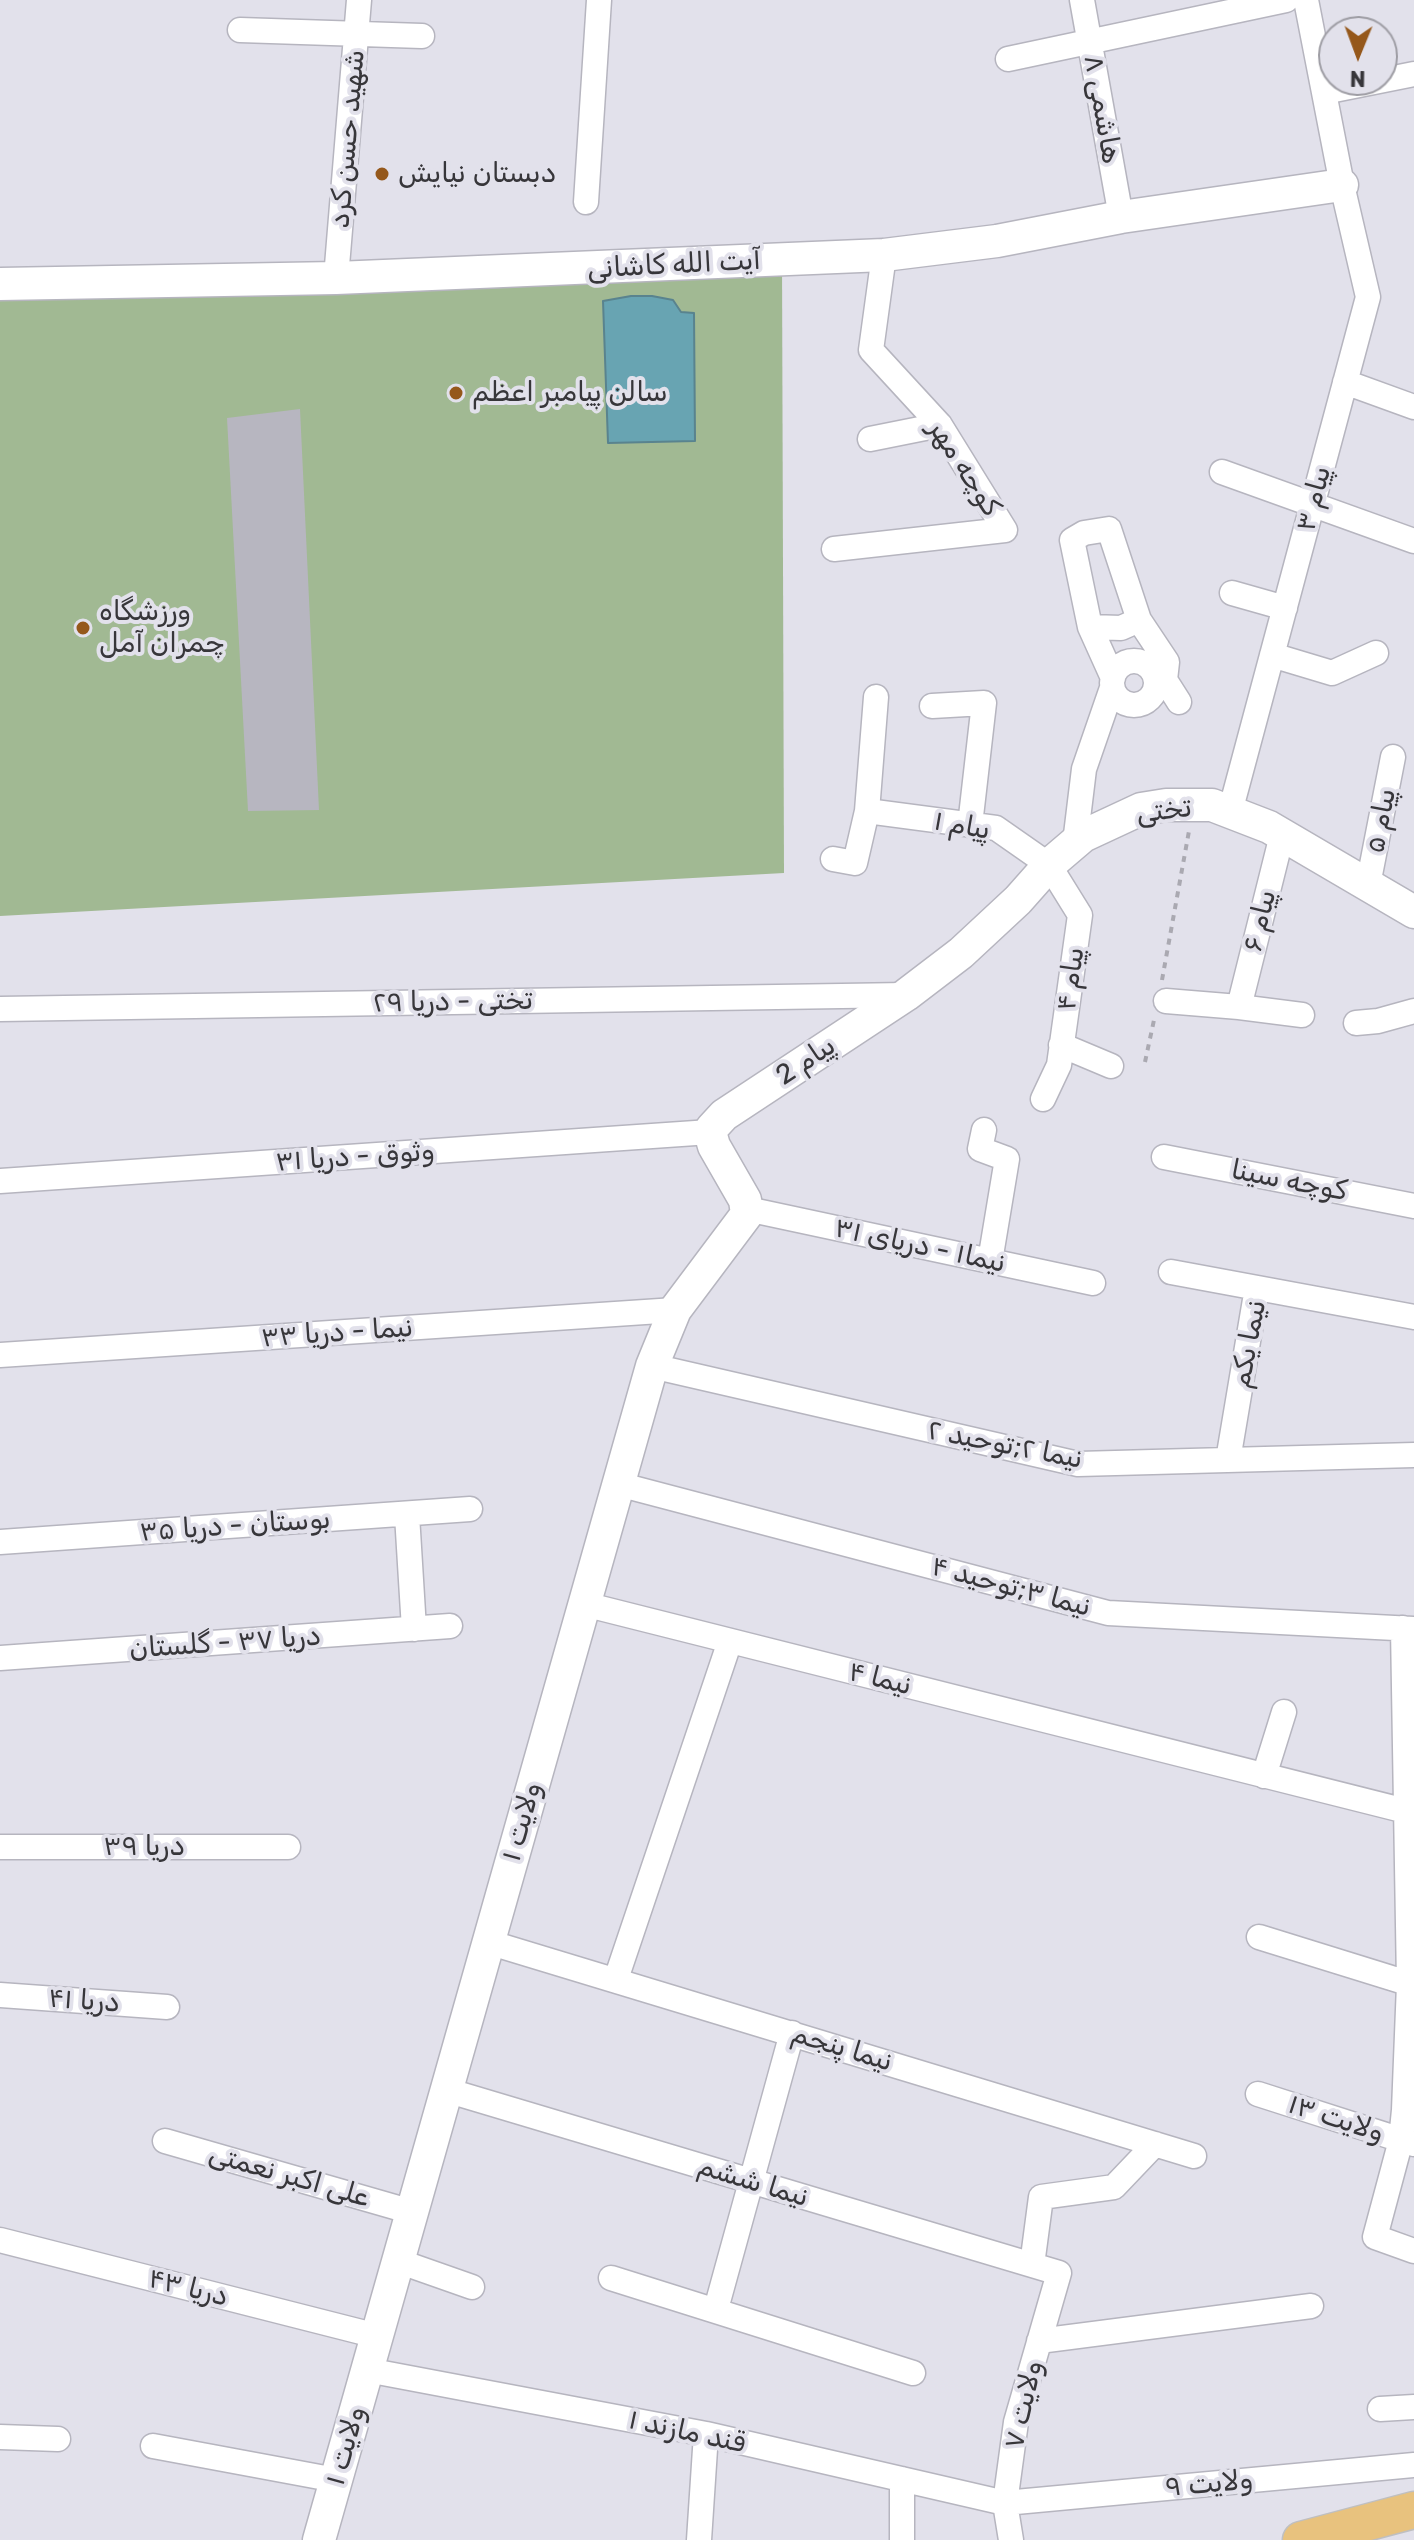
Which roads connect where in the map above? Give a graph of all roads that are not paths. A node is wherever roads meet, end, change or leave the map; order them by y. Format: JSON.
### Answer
{"nodes":[{"id":1,"x":359,"y":0,"type":"edge"},
{"id":2,"x":599,"y":0,"type":"edge"},
{"id":3,"x":1082,"y":0,"type":"edge"},
{"id":4,"x":1286,"y":0,"type":"edge"},
{"id":5,"x":1306,"y":0,"type":"edge"},
{"id":6,"x":240,"y":30,"type":"dead end"},
{"id":7,"x":357,"y":33,"type":"junction"},
{"id":8,"x":422,"y":36,"type":"dead end"},
{"id":9,"x":1089,"y":41,"type":"junction"},
{"id":10,"x":1008,"y":59,"type":"dead end"},
{"id":11,"x":1318,"y":61,"type":"edge"},
{"id":12,"x":1325,"y":96,"type":"edge"},
{"id":13,"x":1342,"y":185,"type":"junction"},
{"id":14,"x":586,"y":202,"type":"dead end"},
{"id":15,"x":1121,"y":217,"type":"junction"},
{"id":16,"x":884,"y":255,"type":"junction"},
{"id":17,"x":336,"y":278,"type":"junction"},
{"id":18,"x":0,"y":284,"type":"edge"},
{"id":19,"x":1345,"y":382,"type":"junction"},
{"id":20,"x":1414,"y":407,"type":"edge"},
{"id":21,"x":940,"y":425,"type":"junction"},
{"id":22,"x":870,"y":439,"type":"dead end"},
{"id":23,"x":1222,"y":472,"type":"dead end"},
{"id":24,"x":1313,"y":505,"type":"junction"},
{"id":25,"x":1414,"y":541,"type":"edge"},
{"id":26,"x":834,"y":549,"type":"dead end"},
{"id":27,"x":1121,"y":565,"type":"junction"},
{"id":28,"x":1081,"y":580,"type":"junction"},
{"id":29,"x":1232,"y":593,"type":"dead end"},
{"id":30,"x":1285,"y":608,"type":"junction"},
{"id":31,"x":1139,"y":620,"type":"junction"},
{"id":32,"x":1090,"y":627,"type":"junction"},
{"id":33,"x":1376,"y":653,"type":"dead end"},
{"id":34,"x":1272,"y":655,"type":"junction"},
{"id":35,"x":1161,"y":681,"type":"junction"},
{"id":36,"x":1113,"y":683,"type":"junction"},
{"id":37,"x":876,"y":697,"type":"dead end"},
{"id":38,"x":1179,"y":702,"type":"dead end"},
{"id":39,"x":932,"y":706,"type":"dead end"},
{"id":40,"x":1393,"y":757,"type":"dead end"},
{"id":41,"x":867,"y":811,"type":"junction"},
{"id":42,"x":1230,"y":812,"type":"junction"},
{"id":43,"x":970,"y":825,"type":"junction"},
{"id":44,"x":1282,"y":835,"type":"junction"},
{"id":45,"x":1075,"y":843,"type":"junction"},
{"id":46,"x":833,"y":859,"type":"dead end"},
{"id":47,"x":1049,"y":865,"type":"junction"},
{"id":48,"x":1368,"y":885,"type":"junction"},
{"id":49,"x":1414,"y":912,"type":"edge"},
{"id":50,"x":906,"y":995,"type":"junction"},
{"id":51,"x":1161,"y":1000,"type":"road end"},
{"id":52,"x":1239,"y":1007,"type":"junction"},
{"id":53,"x":0,"y":1009,"type":"edge"},
{"id":54,"x":1414,"y":1011,"type":"edge"},
{"id":55,"x":1302,"y":1015,"type":"dead end"},
{"id":56,"x":1356,"y":1023,"type":"dead end"},
{"id":57,"x":1061,"y":1045,"type":"junction"},
{"id":58,"x":1111,"y":1066,"type":"dead end"},
{"id":59,"x":1043,"y":1099,"type":"dead end"},
{"id":60,"x":984,"y":1130,"type":"dead end"},
{"id":61,"x":710,"y":1132,"type":"junction"},
{"id":62,"x":1164,"y":1157,"type":"dead end"},
{"id":63,"x":0,"y":1181,"type":"edge"},
{"id":64,"x":1414,"y":1206,"type":"edge"},
{"id":65,"x":747,"y":1209,"type":"junction"},
{"id":66,"x":990,"y":1261,"type":"junction"},
{"id":67,"x":1171,"y":1272,"type":"dead end"},
{"id":68,"x":1093,"y":1283,"type":"dead end"},
{"id":69,"x":1257,"y":1288,"type":"junction"},
{"id":70,"x":675,"y":1310,"type":"junction"},
{"id":71,"x":1414,"y":1317,"type":"edge"},
{"id":72,"x":0,"y":1355,"type":"edge"},
{"id":73,"x":652,"y":1366,"type":"junction"},
{"id":74,"x":1414,"y":1455,"type":"edge"},
{"id":75,"x":1228,"y":1460,"type":"junction"},
{"id":76,"x":618,"y":1484,"type":"junction"},
{"id":77,"x":470,"y":1509,"type":"dead end"},
{"id":78,"x":407,"y":1515,"type":"junction"},
{"id":79,"x":0,"y":1542,"type":"edge"},
{"id":80,"x":584,"y":1604,"type":"junction"},
{"id":81,"x":450,"y":1626,"type":"dead end"},
{"id":82,"x":1408,"y":1628,"type":"edge"},
{"id":83,"x":414,"y":1629,"type":"junction"},
{"id":84,"x":730,"y":1641,"type":"junction"},
{"id":85,"x":0,"y":1658,"type":"edge"},
{"id":86,"x":1284,"y":1712,"type":"dead end"},
{"id":87,"x":1264,"y":1776,"type":"junction"},
{"id":88,"x":1410,"y":1812,"type":"edge"},
{"id":89,"x":0,"y":1847,"type":"edge"},
{"id":90,"x":288,"y":1847,"type":"dead end"},
{"id":91,"x":1259,"y":1937,"type":"dead end"},
{"id":92,"x":488,"y":1942,"type":"junction"},
{"id":93,"x":616,"y":1979,"type":"junction"},
{"id":94,"x":1411,"y":1984,"type":"edge"},
{"id":95,"x":0,"y":1995,"type":"edge"},
{"id":96,"x":167,"y":2007,"type":"dead end"},
{"id":97,"x":792,"y":2033,"type":"junction"},
{"id":98,"x":446,"y":2090,"type":"junction"},
{"id":99,"x":1258,"y":2094,"type":"dead end"},
{"id":100,"x":165,"y":2141,"type":"dead end"},
{"id":101,"x":1408,"y":2142,"type":"edge"},
{"id":102,"x":1155,"y":2144,"type":"junction"},
{"id":103,"x":1194,"y":2156,"type":"dead end"},
{"id":104,"x":750,"y":2181,"type":"junction"},
{"id":105,"x":412,"y":2212,"type":"junction"},
{"id":106,"x":0,"y":2240,"type":"edge"},
{"id":107,"x":1414,"y":2251,"type":"edge"},
{"id":108,"x":398,"y":2261,"type":"junction"},
{"id":109,"x":1032,"y":2265,"type":"junction"},
{"id":110,"x":1059,"y":2273,"type":"joint"},
{"id":111,"x":611,"y":2278,"type":"dead end"},
{"id":112,"x":472,"y":2287,"type":"dead end"},
{"id":113,"x":1311,"y":2306,"type":"dead end"},
{"id":114,"x":716,"y":2309,"type":"junction"},
{"id":115,"x":377,"y":2336,"type":"junction"},
{"id":116,"x":1039,"y":2341,"type":"junction"},
{"id":117,"x":367,"y":2370,"type":"junction"},
{"id":118,"x":913,"y":2373,"type":"dead end"},
{"id":119,"x":1414,"y":2407,"type":"edge"},
{"id":120,"x":1380,"y":2409,"type":"dead end"},
{"id":121,"x":706,"y":2434,"type":"junction"},
{"id":122,"x":0,"y":2437,"type":"edge"},
{"id":123,"x":58,"y":2439,"type":"dead end"},
{"id":124,"x":153,"y":2446,"type":"dead end"},
{"id":125,"x":1414,"y":2465,"type":"edge"},
{"id":126,"x":902,"y":2479,"type":"junction"},
{"id":127,"x":336,"y":2480,"type":"junction"},
{"id":128,"x":1005,"y":2503,"type":"junction"},
{"id":129,"x":1414,"y":2510,"type":"edge"},
{"id":130,"x":326,"y":2540,"type":"edge"},
{"id":131,"x":699,"y":2540,"type":"edge"},
{"id":132,"x":902,"y":2540,"type":"edge"},
{"id":133,"x":1011,"y":2540,"type":"edge"},
{"id":134,"x":1301,"y":2540,"type":"edge"}],
"edges":[{"from":1,"to":7,"type":"street","name":"شهید حسن کرد"},
{"from":2,"to":14,"type":"street"},
{"from":3,"to":9,"type":"street","name":"هاشمی ۸"},
{"from":4,"to":9,"type":"street"},
{"from":5,"to":11,"type":"street","name":"پيام ۳"},
{"from":6,"to":7,"type":"street"},
{"from":7,"to":8,"type":"street"},
{"from":7,"to":17,"type":"street","name":"شهید حسن کرد"},
{"from":9,"to":10,"type":"street"},
{"from":9,"to":15,"type":"street","name":"هاشمی ۸"},
{"from":12,"to":13,"type":"street","name":"پيام ۳"},
{"from":13,"to":15,"type":"street","name":"آیت الله کاشانی"},
{"from":13,"to":19,"type":"street","name":"پيام ۳"},
{"from":15,"to":16,"type":"street","name":"آیت الله کاشانی"},
{"from":16,"to":17,"type":"street","name":"آیت الله کاشانی"},
{"from":16,"to":21,"type":"street","name":"کوچه مهر"},
{"from":17,"to":18,"type":"street","name":"آیت الله کاشانی"},
{"from":19,"to":20,"type":"street"},
{"from":19,"to":24,"type":"street","name":"پيام ۳"},
{"from":21,"to":22,"type":"street"},
{"from":21,"to":26,"type":"street","name":"کوچه مهر"},
{"from":23,"to":24,"type":"street"},
{"from":24,"to":25,"type":"street"},
{"from":24,"to":30,"type":"street","name":"پيام ۳"},
{"from":27,"to":28,"type":"street"},
{"from":27,"to":28,"type":"street"},
{"from":27,"to":31,"type":"street"},
{"from":28,"to":32,"type":"street"},
{"from":29,"to":30,"type":"street"},
{"from":30,"to":34,"type":"street","name":"پيام ۳"},
{"from":31,"to":32,"type":"street"},
{"from":31,"to":35,"type":"street"},
{"from":32,"to":36,"type":"street"},
{"from":33,"to":34,"type":"street"},
{"from":34,"to":42,"type":"street","name":"پيام ۳"},
{"from":35,"to":36,"type":"street"},
{"from":35,"to":38,"type":"street"},
{"from":36,"to":45,"type":"street"},
{"from":37,"to":41,"type":"street"},
{"from":39,"to":43,"type":"street"},
{"from":40,"to":48,"type":"street","name":"پیام ۵"},
{"from":41,"to":43,"type":"street","name":"پیام ۱"},
{"from":41,"to":46,"type":"street"},
{"from":42,"to":44,"type":"street","name":"تختی"},
{"from":42,"to":45,"type":"street","name":"تختی"},
{"from":43,"to":47,"type":"street","name":"پیام ۱"},
{"from":44,"to":48,"type":"street","name":"تختی"},
{"from":44,"to":52,"type":"street","name":"پیام ۶"},
{"from":45,"to":47,"type":"street","name":"تختی"},
{"from":47,"to":50,"type":"street","name":"تختی"},
{"from":47,"to":57,"type":"street","name":"پیام ۴"},
{"from":48,"to":49,"type":"street","name":"تختی"},
{"from":50,"to":53,"type":"street","name":"تختی - دریا ۲۹"},
{"from":50,"to":61,"type":"street","name":"پیام 2"},
{"from":51,"to":52,"type":"street"},
{"from":52,"to":55,"type":"street"},
{"from":54,"to":56,"type":"street"},
{"from":57,"to":58,"type":"street"},
{"from":57,"to":59,"type":"street","name":"پیام ۴"},
{"from":60,"to":66,"type":"street"},
{"from":61,"to":63,"type":"street","name":"وثوق - دریا ۳۱"},
{"from":61,"to":65,"type":"street"},
{"from":62,"to":64,"type":"street","name":"کوچه سینا"},
{"from":65,"to":66,"type":"street","name":"نیما۱ - دریای ۳۱"},
{"from":65,"to":70,"type":"street","name":"ولایت ۱"},
{"from":66,"to":68,"type":"street","name":"نیما۱ - دریای ۳۱"},
{"from":67,"to":69,"type":"street"},
{"from":69,"to":71,"type":"street","name":"نیما یکم"},
{"from":69,"to":75,"type":"street","name":"نیما یکم"},
{"from":70,"to":72,"type":"street","name":"نیما - دریا ۳۳"},
{"from":70,"to":73,"type":"street","name":"ولایت ۱"},
{"from":73,"to":75,"type":"street","name":"نیما ۲;توحید ۲"},
{"from":73,"to":76,"type":"street","name":"ولایت ۱"},
{"from":74,"to":75,"type":"street","name":"نیما ۲;توحید ۲"},
{"from":76,"to":80,"type":"street","name":"ولایت ۱"},
{"from":76,"to":82,"type":"street","name":"نیما ۳;توحید ۴"},
{"from":77,"to":78,"type":"street","name":"بوستان - دریا ۳۵"},
{"from":78,"to":79,"type":"street","name":"بوستان - دریا ۳۵"},
{"from":78,"to":83,"type":"street"},
{"from":80,"to":84,"type":"street","name":"نیما ۴"},
{"from":80,"to":92,"type":"street","name":"ولایت ۱"},
{"from":81,"to":83,"type":"street","name":"دریا ۳۷ - گلستان"},
{"from":82,"to":88,"type":"street"},
{"from":83,"to":85,"type":"street","name":"دریا ۳۷ - گلستان"},
{"from":84,"to":87,"type":"street","name":"نیما ۴"},
{"from":84,"to":93,"type":"street"},
{"from":86,"to":87,"type":"street"},
{"from":87,"to":88,"type":"street","name":"نیما ۴"},
{"from":88,"to":94,"type":"street"},
{"from":89,"to":90,"type":"street","name":"دریا ۳۹"},
{"from":91,"to":94,"type":"street"},
{"from":92,"to":93,"type":"street","name":"نیما پنجم"},
{"from":92,"to":98,"type":"street","name":"ولایت ۱"},
{"from":93,"to":97,"type":"street","name":"نیما پنجم"},
{"from":94,"to":101,"type":"street"},
{"from":95,"to":96,"type":"street","name":"دریا ۴۱"},
{"from":97,"to":102,"type":"street","name":"نیما پنجم"},
{"from":97,"to":104,"type":"street"},
{"from":98,"to":104,"type":"street","name":"نیما ششم"},
{"from":98,"to":105,"type":"street","name":"ولایت ۱"},
{"from":99,"to":101,"type":"street","name":"ولایت ۱۳"},
{"from":100,"to":105,"type":"street","name":"علی اکبر نعمتی"},
{"from":101,"to":107,"type":"street"},
{"from":102,"to":103,"type":"street","name":"نیما پنجم"},
{"from":102,"to":109,"type":"street"},
{"from":104,"to":109,"type":"street","name":"نیما ششم"},
{"from":104,"to":114,"type":"street"},
{"from":105,"to":108,"type":"street","name":"ولایت ۱"},
{"from":106,"to":115,"type":"street","name":"دریا ۴۳"},
{"from":108,"to":112,"type":"street"},
{"from":108,"to":115,"type":"street","name":"ولایت ۱"},
{"from":109,"to":110,"type":"street","name":"نیما ششم"},
{"from":110,"to":116,"type":"street","name":"ولایت ۷"},
{"from":111,"to":114,"type":"street"},
{"from":113,"to":116,"type":"street"},
{"from":114,"to":118,"type":"street"},
{"from":115,"to":117,"type":"street","name":"ولایت ۱"},
{"from":116,"to":128,"type":"street","name":"ولایت ۷"},
{"from":117,"to":121,"type":"street","name":"قند مازند ۱"},
{"from":117,"to":127,"type":"street","name":"ولایت ۱"},
{"from":119,"to":120,"type":"street"},
{"from":121,"to":126,"type":"street","name":"قند مازند ۱"},
{"from":121,"to":131,"type":"street"},
{"from":122,"to":123,"type":"street"},
{"from":124,"to":127,"type":"street"},
{"from":125,"to":128,"type":"street","name":"ولایت ۹"},
{"from":126,"to":128,"type":"street","name":"قند مازند ۱"},
{"from":126,"to":132,"type":"street"},
{"from":127,"to":130,"type":"street","name":"ولایت ۱"},
{"from":128,"to":133,"type":"street","name":"ولایت ۷"},
{"from":129,"to":134,"type":"main road"}]}
